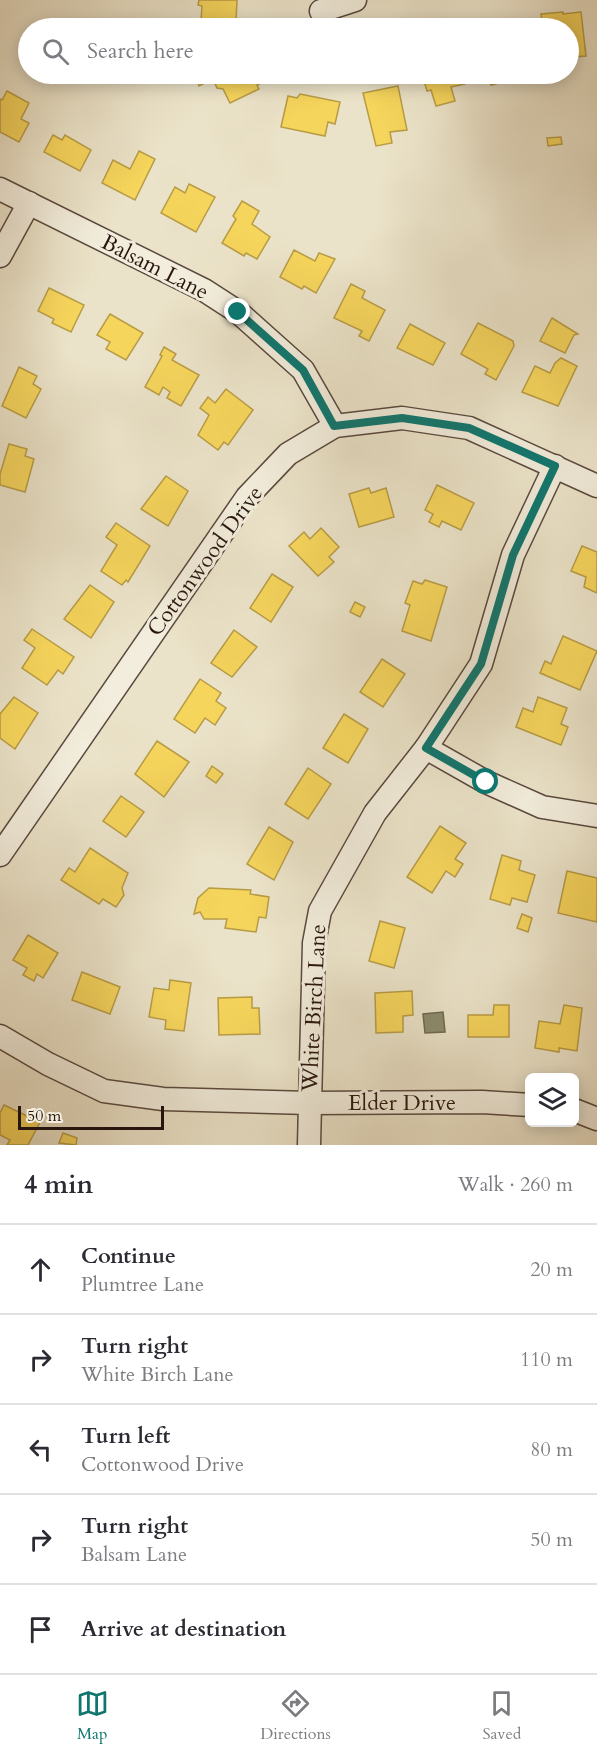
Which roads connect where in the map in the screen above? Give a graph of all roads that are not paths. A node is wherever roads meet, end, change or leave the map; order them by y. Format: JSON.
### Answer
{"nodes":[{"id":1,"x":355,"y":0,"type":"edge"},
{"id":2,"x":321,"y":11,"type":"dead end"},
{"id":3,"x":0,"y":189,"type":"edge"},
{"id":4,"x":30,"y":203,"type":"junction"},
{"id":5,"x":0,"y":256,"type":"edge"},
{"id":6,"x":334,"y":426,"type":"junction"},
{"id":7,"x":555,"y":466,"type":"junction"},
{"id":8,"x":597,"y":486,"type":"edge"},
{"id":9,"x":426,"y":748,"type":"junction"},
{"id":10,"x":597,"y":816,"type":"edge"},
{"id":11,"x":0,"y":855,"type":"edge"},
{"id":12,"x":0,"y":1036,"type":"edge"},
{"id":13,"x":309,"y":1103,"type":"junction"},
{"id":14,"x":525,"y":1105,"type":"edge"},
{"id":15,"x":579,"y":1112,"type":"edge"},
{"id":16,"x":597,"y":1119,"type":"edge"},
{"id":17,"x":309,"y":1145,"type":"edge"}],
"edges":[{"from":1,"to":2,"type":"street"},
{"from":3,"to":4,"type":"street","name":"Balsam Lane"},
{"from":4,"to":5,"type":"street"},
{"from":4,"to":6,"type":"street","name":"Balsam Lane"},
{"from":6,"to":7,"type":"street","name":"Cottonwood Drive"},
{"from":6,"to":11,"type":"street","name":"Cottonwood Drive"},
{"from":7,"to":8,"type":"street","name":"Cottonwood Drive"},
{"from":7,"to":9,"type":"street","name":"White Birch Lane"},
{"from":9,"to":10,"type":"street"},
{"from":9,"to":13,"type":"street","name":"White Birch Lane"},
{"from":12,"to":13,"type":"street","name":"Elder Drive"},
{"from":13,"to":14,"type":"street","name":"Elder Drive"},
{"from":13,"to":17,"type":"street","name":"White Birch Lane"},
{"from":15,"to":16,"type":"street"}]}
